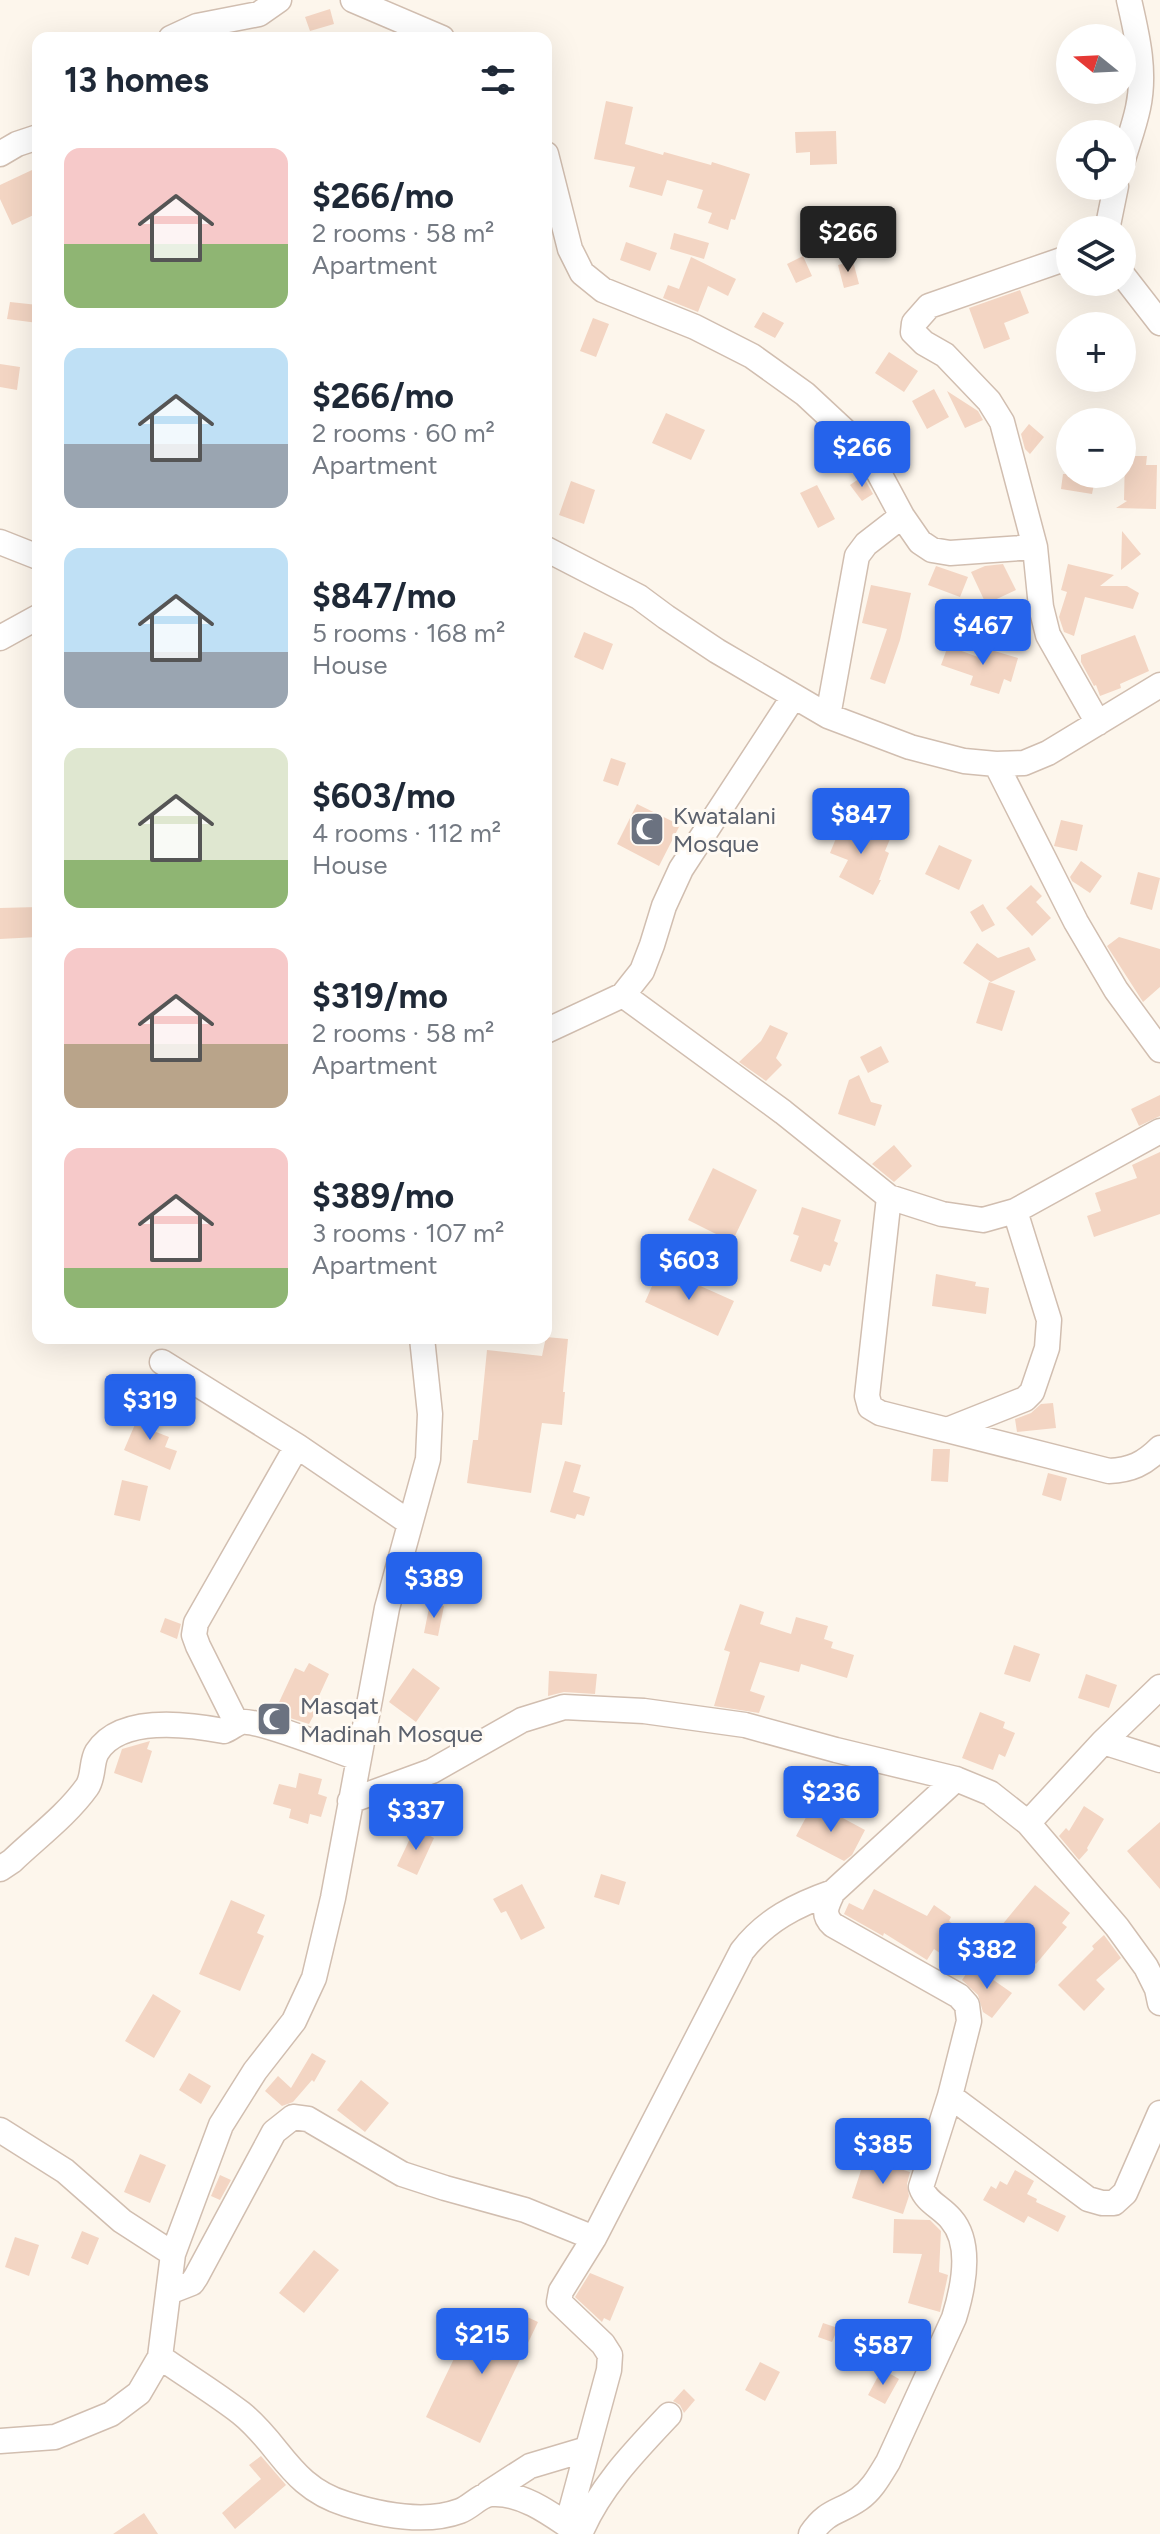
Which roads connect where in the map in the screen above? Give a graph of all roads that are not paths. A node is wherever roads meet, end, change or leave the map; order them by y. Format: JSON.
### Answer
{"nodes":[{"id":1,"x":279,"y":0,"type":"edge"},
{"id":2,"x":353,"y":0,"type":"edge"},
{"id":3,"x":1129,"y":0,"type":"edge"},
{"id":4,"x":197,"y":26,"type":"junction"},
{"id":5,"x":184,"y":32,"type":"edge"},
{"id":6,"x":212,"y":32,"type":"edge"},
{"id":7,"x":425,"y":32,"type":"edge"},
{"id":8,"x":1149,"y":105,"type":"edge"},
{"id":9,"x":1136,"y":133,"type":"edge"},
{"id":10,"x":32,"y":139,"type":"edge"},
{"id":11,"x":0,"y":154,"type":"edge"},
{"id":12,"x":552,"y":178,"type":"edge"},
{"id":13,"x":1056,"y":262,"type":"edge"},
{"id":14,"x":1136,"y":292,"type":"edge"},
{"id":15,"x":1160,"y":323,"type":"edge"},
{"id":16,"x":902,"y":516,"type":"junction"},
{"id":17,"x":0,"y":542,"type":"edge"},
{"id":18,"x":1035,"y":547,"type":"junction"},
{"id":19,"x":552,"y":552,"type":"edge"},
{"id":20,"x":32,"y":555,"type":"edge"},
{"id":21,"x":32,"y":620,"type":"edge"},
{"id":22,"x":0,"y":638,"type":"edge"},
{"id":23,"x":1160,"y":685,"type":"edge"},
{"id":24,"x":794,"y":696,"type":"junction"},
{"id":25,"x":828,"y":716,"type":"junction"},
{"id":26,"x":1098,"y":723,"type":"junction"},
{"id":27,"x":996,"y":764,"type":"junction"},
{"id":28,"x":623,"y":995,"type":"junction"},
{"id":29,"x":552,"y":1028,"type":"edge"},
{"id":30,"x":1160,"y":1050,"type":"edge"},
{"id":31,"x":1160,"y":1131,"type":"edge"},
{"id":32,"x":889,"y":1197,"type":"junction"},
{"id":33,"x":1015,"y":1211,"type":"junction"},
{"id":34,"x":423,"y":1344,"type":"edge"},
{"id":35,"x":162,"y":1362,"type":"dead end"},
{"id":36,"x":947,"y":1430,"type":"junction"},
{"id":37,"x":297,"y":1446,"type":"junction"},
{"id":38,"x":1160,"y":1448,"type":"edge"},
{"id":39,"x":410,"y":1523,"type":"junction"},
{"id":40,"x":1160,"y":1687,"type":"edge"},
{"id":41,"x":237,"y":1724,"type":"junction"},
{"id":42,"x":1103,"y":1742,"type":"junction"},
{"id":43,"x":358,"y":1758,"type":"junction"},
{"id":44,"x":1160,"y":1760,"type":"edge"},
{"id":45,"x":956,"y":1779,"type":"junction"},
{"id":46,"x":350,"y":1801,"type":"junction"},
{"id":47,"x":1028,"y":1823,"type":"junction"},
{"id":48,"x":0,"y":1869,"type":"edge"},
{"id":49,"x":833,"y":1892,"type":"junction"},
{"id":50,"x":1160,"y":2003,"type":"edge"},
{"id":51,"x":950,"y":2096,"type":"junction"},
{"id":52,"x":1160,"y":2113,"type":"edge"},
{"id":53,"x":0,"y":2130,"type":"edge"},
{"id":54,"x":594,"y":2238,"type":"junction"},
{"id":55,"x":173,"y":2254,"type":"junction"},
{"id":56,"x":169,"y":2292,"type":"junction"},
{"id":57,"x":160,"y":2357,"type":"junction"},
{"id":58,"x":669,"y":2415,"type":"dead end"},
{"id":59,"x":0,"y":2441,"type":"edge"},
{"id":60,"x":587,"y":2449,"type":"junction"},
{"id":61,"x":488,"y":2493,"type":"junction"},
{"id":62,"x":556,"y":2525,"type":"edge"},
{"id":63,"x":811,"y":2534,"type":"edge"}],
"edges":[{"from":1,"to":4,"type":"street"},
{"from":2,"to":7,"type":"street"},
{"from":3,"to":8,"type":"street"},
{"from":4,"to":5,"type":"street"},
{"from":4,"to":6,"type":"street"},
{"from":8,"to":9,"type":"street"},
{"from":10,"to":11,"type":"street"},
{"from":12,"to":16,"type":"street"},
{"from":13,"to":18,"type":"street"},
{"from":14,"to":15,"type":"street"},
{"from":16,"to":18,"type":"street"},
{"from":16,"to":25,"type":"street"},
{"from":17,"to":20,"type":"street"},
{"from":18,"to":26,"type":"street"},
{"from":19,"to":24,"type":"street"},
{"from":21,"to":22,"type":"street"},
{"from":23,"to":26,"type":"street"},
{"from":24,"to":25,"type":"street"},
{"from":24,"to":28,"type":"street"},
{"from":25,"to":27,"type":"street"},
{"from":26,"to":27,"type":"street"},
{"from":27,"to":30,"type":"street"},
{"from":28,"to":29,"type":"street"},
{"from":28,"to":32,"type":"street"},
{"from":31,"to":33,"type":"street"},
{"from":32,"to":33,"type":"street"},
{"from":32,"to":36,"type":"street"},
{"from":33,"to":36,"type":"street"},
{"from":34,"to":39,"type":"street"},
{"from":35,"to":37,"type":"street"},
{"from":36,"to":38,"type":"street"},
{"from":37,"to":39,"type":"street"},
{"from":37,"to":41,"type":"street"},
{"from":39,"to":43,"type":"street"},
{"from":40,"to":42,"type":"street"},
{"from":41,"to":43,"type":"street"},
{"from":41,"to":48,"type":"street"},
{"from":42,"to":44,"type":"street"},
{"from":42,"to":47,"type":"street"},
{"from":43,"to":46,"type":"street"},
{"from":45,"to":46,"type":"street"},
{"from":45,"to":47,"type":"street"},
{"from":45,"to":49,"type":"street"},
{"from":46,"to":55,"type":"street"},
{"from":47,"to":50,"type":"street"},
{"from":49,"to":51,"type":"street"},
{"from":49,"to":54,"type":"street"},
{"from":51,"to":52,"type":"street"},
{"from":51,"to":63,"type":"street"},
{"from":53,"to":55,"type":"street"},
{"from":54,"to":56,"type":"street"},
{"from":54,"to":60,"type":"street"},
{"from":55,"to":56,"type":"street"},
{"from":56,"to":57,"type":"street"},
{"from":57,"to":59,"type":"street"},
{"from":57,"to":61,"type":"street"},
{"from":58,"to":62,"type":"street"},
{"from":60,"to":61,"type":"street"},
{"from":60,"to":62,"type":"street"},
{"from":61,"to":62,"type":"street"}]}
